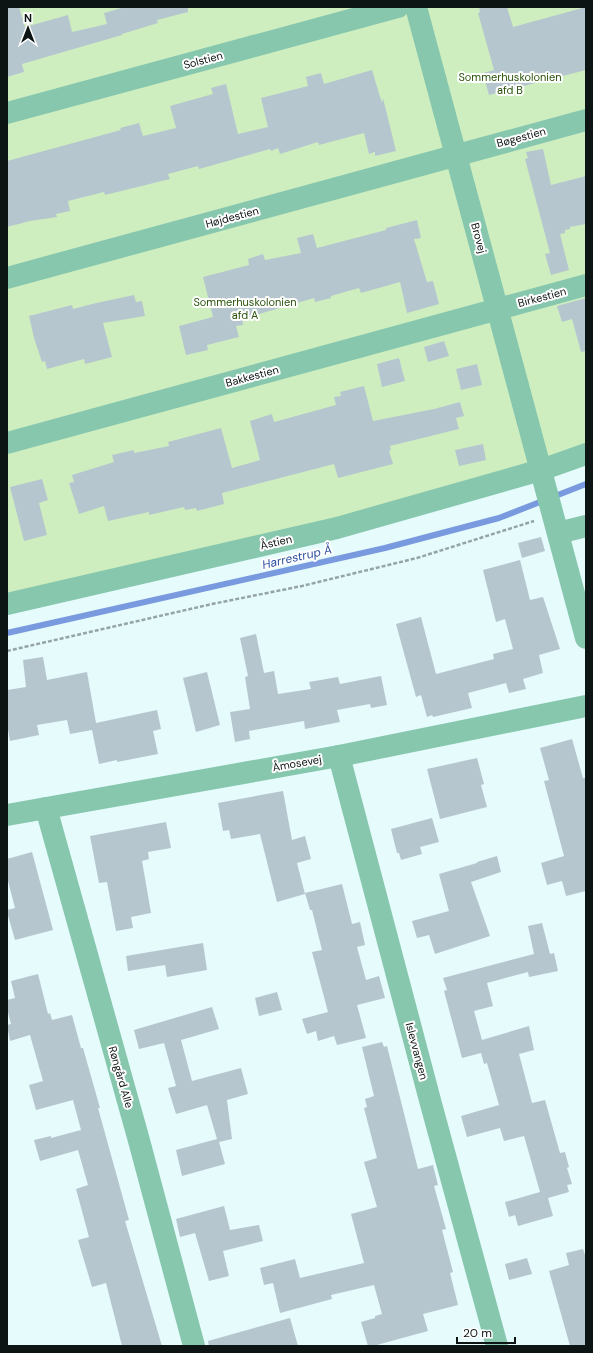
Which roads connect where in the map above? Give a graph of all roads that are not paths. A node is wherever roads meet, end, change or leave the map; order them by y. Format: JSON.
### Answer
{"nodes":[{"id":1,"x":398,"y":7,"type":"edge"},
{"id":2,"x":416,"y":7,"type":"edge"},
{"id":3,"x":7,"y":113,"type":"edge"},
{"id":4,"x":586,"y":120,"type":"edge"},
{"id":5,"x":456,"y":155,"type":"junction"},
{"id":6,"x":7,"y":278,"type":"edge"},
{"id":7,"x":586,"y":285,"type":"edge"},
{"id":8,"x":498,"y":309,"type":"junction"},
{"id":9,"x":7,"y":443,"type":"edge"},
{"id":10,"x":586,"y":454,"type":"edge"},
{"id":11,"x":542,"y":473,"type":"junction"},
{"id":12,"x":556,"y":524,"type":"junction"},
{"id":13,"x":586,"y":526,"type":"edge"},
{"id":14,"x":7,"y":604,"type":"edge"},
{"id":15,"x":586,"y":638,"type":"edge"},
{"id":16,"x":586,"y":706,"type":"edge"},
{"id":17,"x":339,"y":756,"type":"junction"},
{"id":18,"x":46,"y":808,"type":"junction"},
{"id":19,"x":7,"y":815,"type":"edge"},
{"id":20,"x":194,"y":1346,"type":"edge"},
{"id":21,"x":497,"y":1346,"type":"edge"}],
"edges":[{"from":1,"to":3,"type":"street","name":"Solstien"},
{"from":2,"to":5,"type":"street","name":"Brovej"},
{"from":4,"to":5,"type":"street","name":"Bøgestien"},
{"from":5,"to":6,"type":"street","name":"Højdestien"},
{"from":5,"to":8,"type":"street","name":"Brovej"},
{"from":7,"to":8,"type":"street","name":"Birkestien"},
{"from":8,"to":9,"type":"street","name":"Bakkestien"},
{"from":8,"to":11,"type":"street","name":"Brovej"},
{"from":10,"to":11,"type":"street","name":"Åstien"},
{"from":11,"to":12,"type":"street","name":"Brovej"},
{"from":11,"to":14,"type":"street","name":"Åstien"},
{"from":12,"to":13,"type":"street"},
{"from":12,"to":15,"type":"street","name":"Brovej"},
{"from":16,"to":17,"type":"street","name":"Åmosevej"},
{"from":17,"to":18,"type":"street","name":"Åmosevej"},
{"from":17,"to":21,"type":"street","name":"Islevvangen"},
{"from":18,"to":19,"type":"street","name":"Åmosevej"},
{"from":18,"to":20,"type":"street","name":"Røngård Alle"}]}
